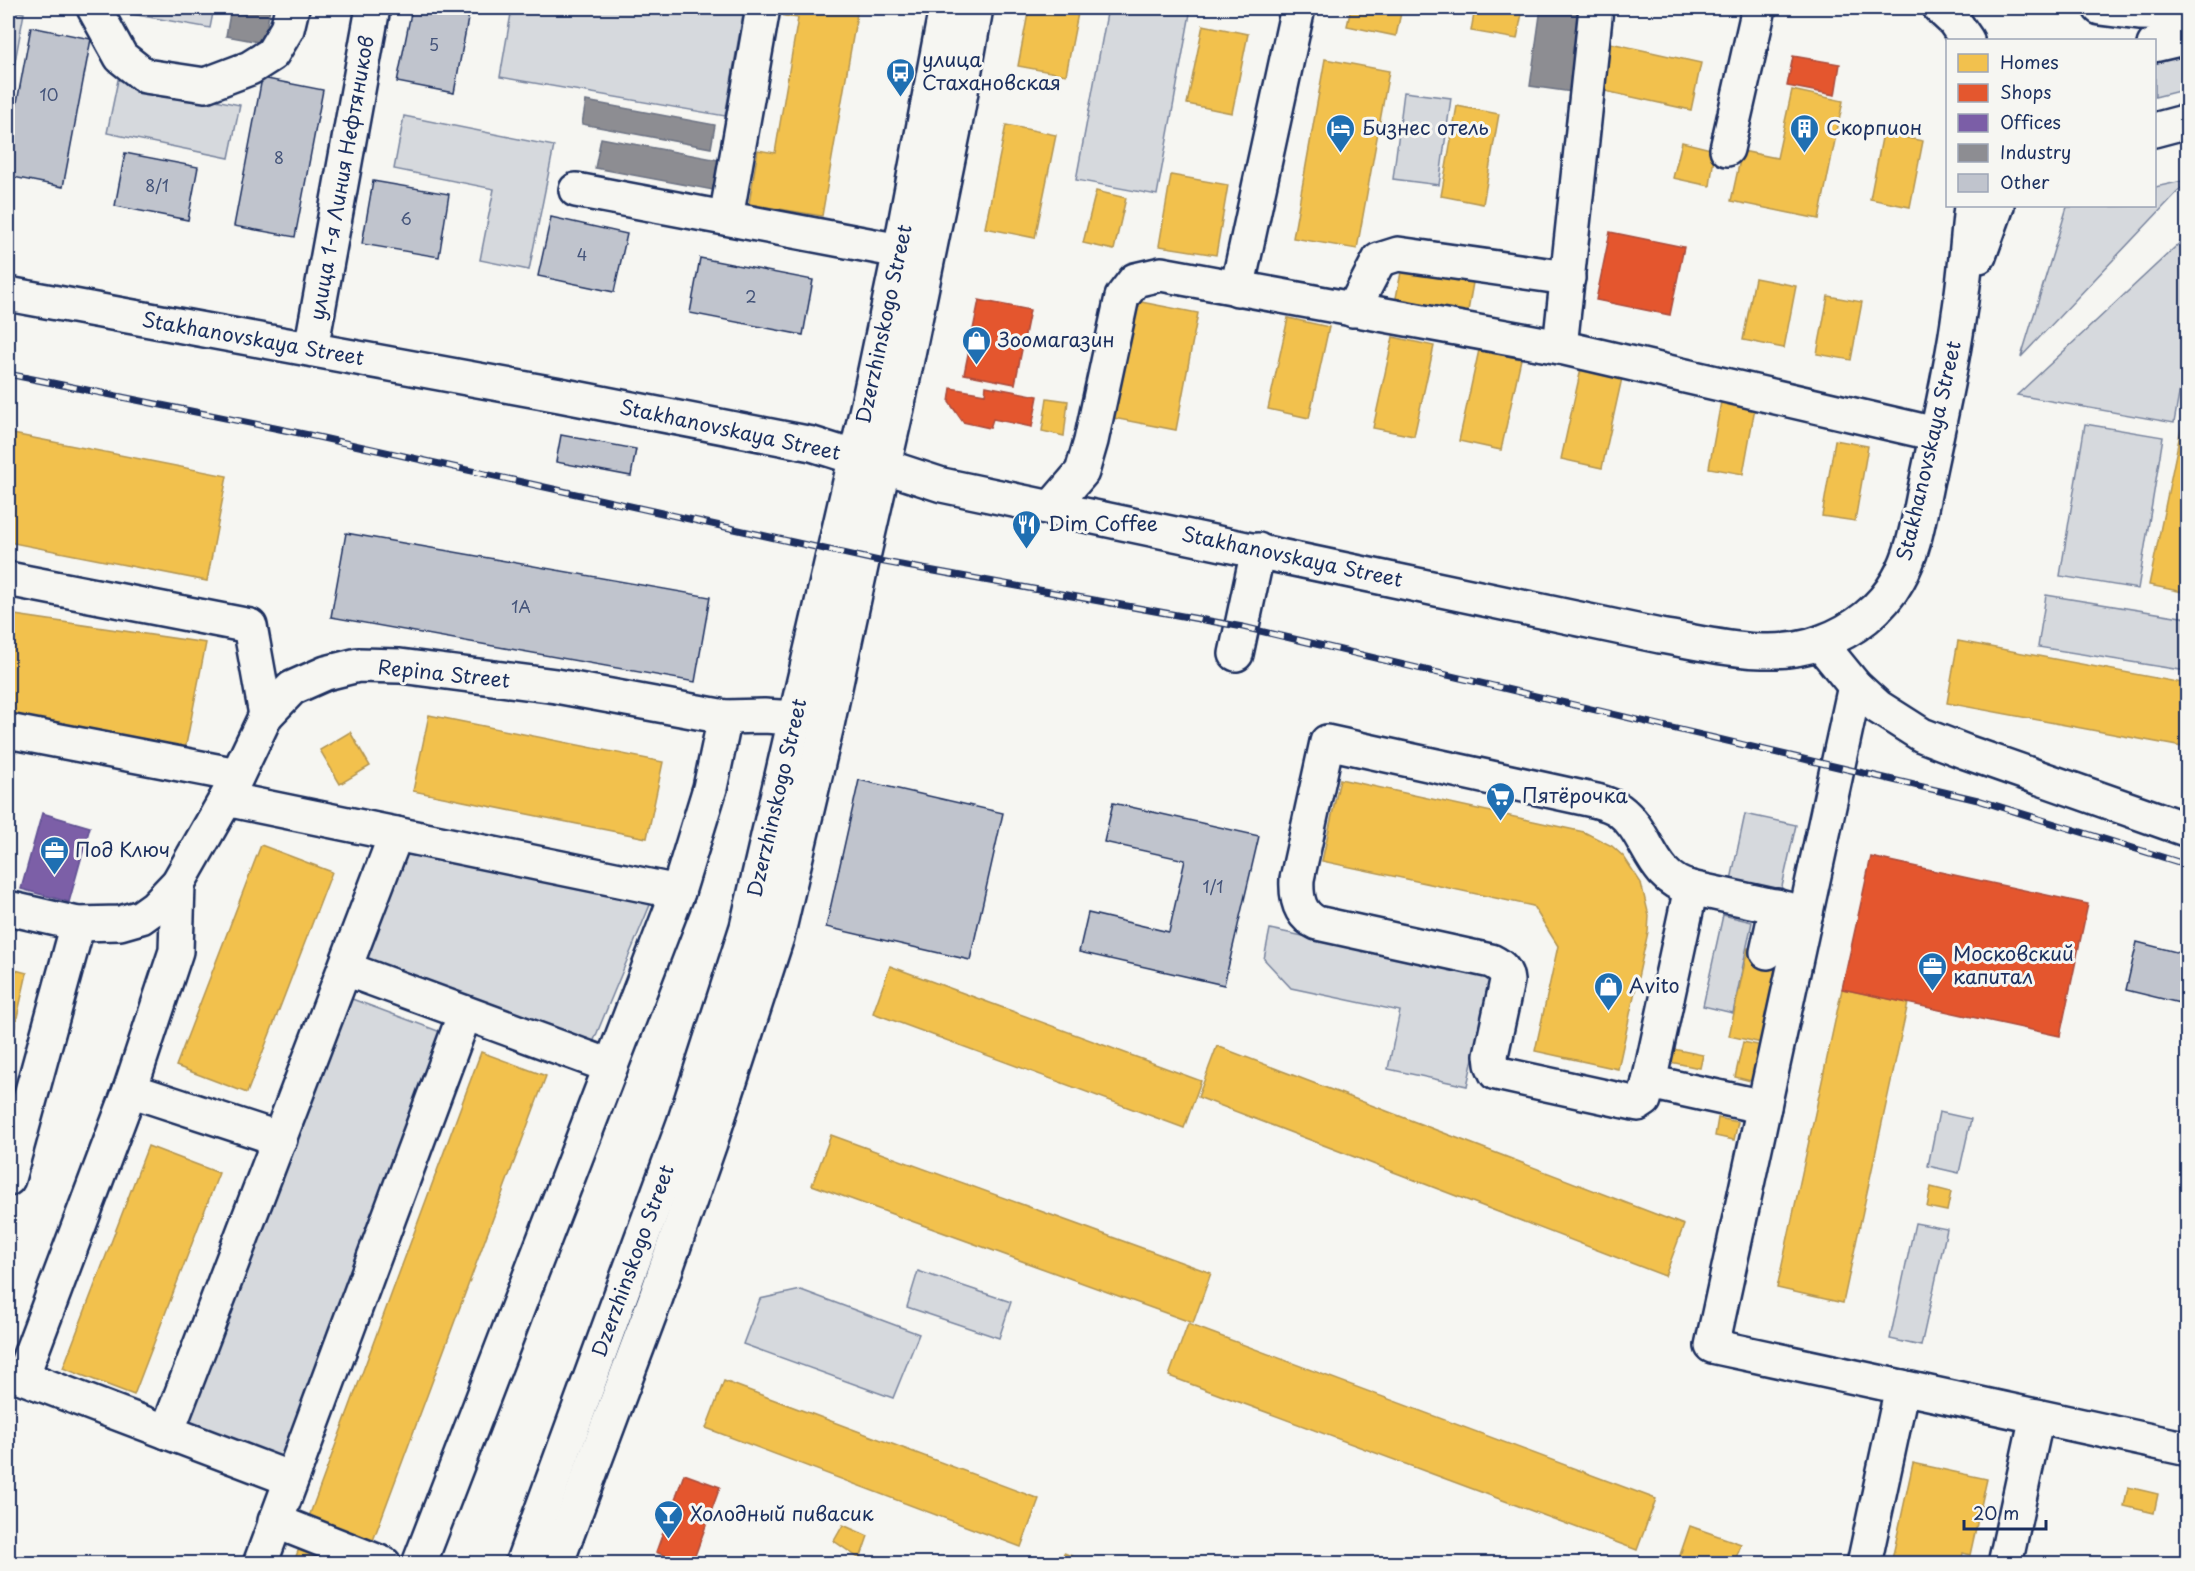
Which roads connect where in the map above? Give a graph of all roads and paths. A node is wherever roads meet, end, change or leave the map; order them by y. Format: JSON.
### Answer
{"nodes":[{"id":1,"x":94,"y":8,"type":"edge"},
{"id":2,"x":292,"y":8,"type":"edge"},
{"id":3,"x":373,"y":8,"type":"edge"},
{"id":4,"x":763,"y":8,"type":"edge"},
{"id":5,"x":946,"y":8,"type":"edge"},
{"id":6,"x":976,"y":8,"type":"edge"},
{"id":7,"x":1298,"y":8,"type":"edge"},
{"id":8,"x":1596,"y":8,"type":"edge"},
{"id":9,"x":1759,"y":8,"type":"edge"},
{"id":10,"x":1940,"y":8,"type":"edge"},
{"id":11,"x":2100,"y":8,"type":"edge"},
{"id":12,"x":2187,"y":14,"type":"edge"},
{"id":13,"x":2187,"y":37,"type":"edge"},
{"id":14,"x":1965,"y":39,"type":"edge"},
{"id":15,"x":2156,"y":45,"type":"edge"},
{"id":16,"x":2187,"y":121,"type":"edge"},
{"id":17,"x":2156,"y":129,"type":"edge"},
{"id":18,"x":1727,"y":149,"type":"dead end"},
{"id":19,"x":576,"y":190,"type":"dead end"},
{"id":20,"x":1971,"y":207,"type":"edge"},
{"id":21,"x":1996,"y":207,"type":"edge"},
{"id":22,"x":726,"y":218,"type":"junction"},
{"id":23,"x":900,"y":251,"type":"junction"},
{"id":24,"x":1568,"y":278,"type":"junction"},
{"id":25,"x":1237,"y":289,"type":"junction"},
{"id":26,"x":8,"y":294,"type":"edge"},
{"id":27,"x":1353,"y":310,"type":"junction"},
{"id":28,"x":1959,"y":315,"type":"junction"},
{"id":29,"x":1560,"y":347,"type":"junction"},
{"id":30,"x":310,"y":349,"type":"junction"},
{"id":31,"x":1936,"y":434,"type":"junction"},
{"id":32,"x":869,"y":462,"type":"junction"},
{"id":33,"x":1052,"y":507,"type":"junction"},
{"id":34,"x":1258,"y":550,"type":"junction"},
{"id":35,"x":8,"y":579,"type":"edge"},
{"id":36,"x":1820,"y":643,"type":"junction"},
{"id":37,"x":1236,"y":654,"type":"dead end"},
{"id":38,"x":1855,"y":686,"type":"junction"},
{"id":39,"x":266,"y":715,"type":"junction"},
{"id":40,"x":725,"y":717,"type":"junction"},
{"id":41,"x":795,"y":718,"type":"junction"},
{"id":42,"x":8,"y":730,"type":"edge"},
{"id":43,"x":232,"y":787,"type":"junction"},
{"id":44,"x":2187,"y":830,"type":"edge"},
{"id":45,"x":396,"y":834,"type":"junction"},
{"id":46,"x":178,"y":883,"type":"junction"},
{"id":47,"x":1692,"y":888,"type":"junction"},
{"id":48,"x":678,"y":892,"type":"junction"},
{"id":49,"x":8,"y":908,"type":"edge"},
{"id":50,"x":1791,"y":910,"type":"junction"},
{"id":51,"x":78,"y":924,"type":"junction"},
{"id":52,"x":1767,"y":952,"type":"dead end"},
{"id":53,"x":346,"y":969,"type":"junction"},
{"id":54,"x":465,"y":1012,"type":"junction"},
{"id":55,"x":610,"y":1066,"type":"junction"},
{"id":56,"x":1649,"y":1082,"type":"junction"},
{"id":57,"x":130,"y":1090,"type":"junction"},
{"id":58,"x":1764,"y":1107,"type":"junction"},
{"id":59,"x":280,"y":1139,"type":"junction"},
{"id":60,"x":8,"y":1179,"type":"edge"},
{"id":61,"x":1902,"y":1387,"type":"junction"},
{"id":62,"x":2037,"y":1416,"type":"junction"},
{"id":63,"x":167,"y":1432,"type":"junction"},
{"id":64,"x":2187,"y":1447,"type":"edge"},
{"id":65,"x":291,"y":1479,"type":"junction"},
{"id":66,"x":275,"y":1521,"type":"junction"},
{"id":67,"x":260,"y":1563,"type":"edge"},
{"id":68,"x":384,"y":1563,"type":"edge"},
{"id":69,"x":419,"y":1563,"type":"edge"},
{"id":70,"x":522,"y":1563,"type":"edge"},
{"id":71,"x":556,"y":1563,"type":"edge"},
{"id":72,"x":1864,"y":1563,"type":"edge"},
{"id":73,"x":2005,"y":1563,"type":"edge"}],
"edges":[{"from":1,"to":2,"type":"main road"},
{"from":3,"to":30,"type":"main road","name":"улица 1-я Линия Нефтяников"},
{"from":4,"to":22,"type":"main road"},
{"from":5,"to":23,"type":"main road","name":"Dzerzhinskogo Street"},
{"from":6,"to":32,"type":"main road","name":"Dzerzhinskogo Street"},
{"from":7,"to":25,"type":"main road"},
{"from":8,"to":24,"type":"main road"},
{"from":9,"to":18,"type":"main road"},
{"from":10,"to":14,"type":"main road"},
{"from":11,"to":12,"type":"main road"},
{"from":13,"to":15,"type":"main road"},
{"from":16,"to":17,"type":"main road"},
{"from":19,"to":22,"type":"main road"},
{"from":20,"to":28,"type":"main road","name":"Stakhanovskaya Street"},
{"from":21,"to":28,"type":"main road"},
{"from":22,"to":23,"type":"main road"},
{"from":23,"to":32,"type":"main road","name":"Dzerzhinskogo Street"},
{"from":24,"to":27,"type":"main road"},
{"from":24,"to":29,"type":"main road"},
{"from":25,"to":27,"type":"main road"},
{"from":25,"to":33,"type":"main road"},
{"from":26,"to":30,"type":"main road","name":"Stakhanovskaya Street"},
{"from":27,"to":29,"type":"main road"},
{"from":28,"to":31,"type":"main road","name":"Stakhanovskaya Street"},
{"from":29,"to":31,"type":"main road"},
{"from":30,"to":32,"type":"main road","name":"Stakhanovskaya Street"},
{"from":31,"to":36,"type":"main road","name":"Stakhanovskaya Street"},
{"from":32,"to":33,"type":"main road","name":"Stakhanovskaya Street"},
{"from":32,"to":41,"type":"main road","name":"Dzerzhinskogo Street"},
{"from":32,"to":71,"type":"main road","name":"Dzerzhinskogo Street"},
{"from":33,"to":34,"type":"main road","name":"Stakhanovskaya Street"},
{"from":34,"to":36,"type":"main road","name":"Stakhanovskaya Street"},
{"from":34,"to":37,"type":"main road"},
{"from":35,"to":39,"type":"main road"},
{"from":36,"to":38,"type":"main road"},
{"from":38,"to":44,"type":"main road"},
{"from":38,"to":50,"type":"main road"},
{"from":39,"to":40,"type":"main road","name":"Repina Street"},
{"from":39,"to":43,"type":"main road","name":"Repina Street"},
{"from":40,"to":41,"type":"main road","name":"Repina Street"},
{"from":40,"to":48,"type":"main road"},
{"from":41,"to":70,"type":"main road","name":"Dzerzhinskogo Street"},
{"from":42,"to":43,"type":"main road"},
{"from":43,"to":45,"type":"main road"},
{"from":43,"to":46,"type":"main road","name":"Repina Street"},
{"from":45,"to":48,"type":"main road"},
{"from":45,"to":53,"type":"main road"},
{"from":46,"to":51,"type":"main road","name":"Repina Street"},
{"from":46,"to":57,"type":"main road"},
{"from":47,"to":50,"type":"main road"},
{"from":47,"to":56,"type":"main road"},
{"from":47,"to":56,"type":"main road"},
{"from":48,"to":55,"type":"main road"},
{"from":49,"to":51,"type":"main road","name":"Repina Street"},
{"from":50,"to":52,"type":"main road"},
{"from":50,"to":58,"type":"main road"},
{"from":51,"to":60,"type":"main road"},
{"from":53,"to":54,"type":"main road"},
{"from":53,"to":59,"type":"main road"},
{"from":54,"to":55,"type":"main road"},
{"from":54,"to":65,"type":"main road"},
{"from":55,"to":69,"type":"main road"},
{"from":56,"to":58,"type":"main road"},
{"from":57,"to":59,"type":"main road"},
{"from":57,"to":63,"type":"main road"},
{"from":58,"to":61,"type":"main road"},
{"from":59,"to":63,"type":"main road"},
{"from":61,"to":62,"type":"main road"},
{"from":61,"to":72,"type":"main road"},
{"from":62,"to":64,"type":"main road"},
{"from":62,"to":73,"type":"main road"},
{"from":63,"to":65,"type":"main road"},
{"from":65,"to":66,"type":"main road"},
{"from":66,"to":67,"type":"main road"},
{"from":66,"to":68,"type":"main road"}]}
